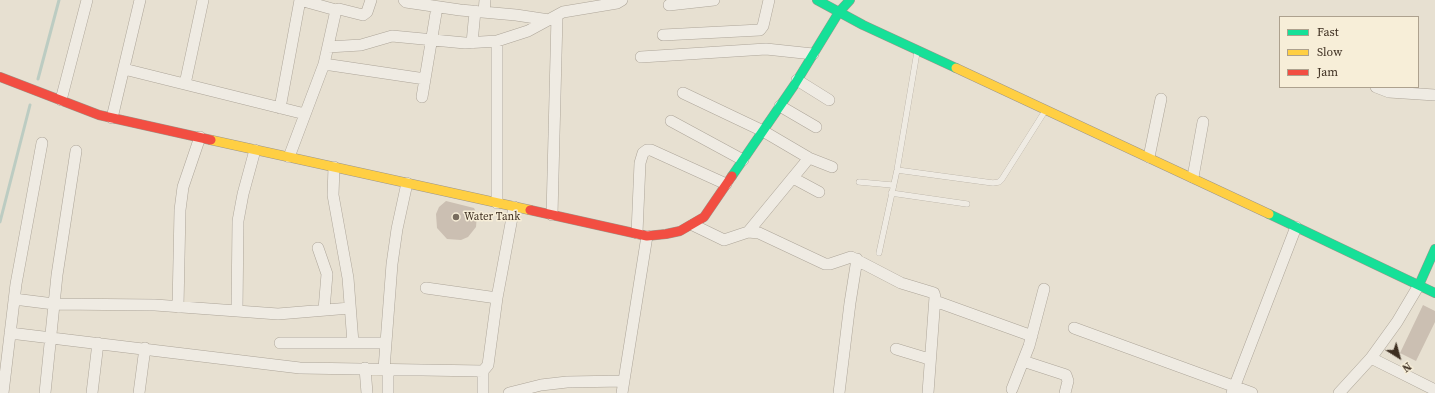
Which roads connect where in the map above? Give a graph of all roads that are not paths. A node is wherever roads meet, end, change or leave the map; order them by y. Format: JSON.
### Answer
{"nodes":[{"id":1,"x":87,"y":0,"type":"edge"},
{"id":2,"x":140,"y":0,"type":"edge"},
{"id":3,"x":203,"y":0,"type":"edge"},
{"id":4,"x":370,"y":0,"type":"edge"},
{"id":5,"x":404,"y":0,"type":"edge"},
{"id":6,"x":485,"y":0,"type":"edge"},
{"id":7,"x":622,"y":0,"type":"edge"},
{"id":8,"x":714,"y":0,"type":"edge"},
{"id":9,"x":769,"y":0,"type":"edge"},
{"id":10,"x":817,"y":0,"type":"edge"},
{"id":11,"x":850,"y":0,"type":"edge"},
{"id":12,"x":669,"y":5,"type":"dead end"},
{"id":13,"x":437,"y":7,"type":"junction"},
{"id":14,"x":336,"y":10,"type":"junction"},
{"id":15,"x":480,"y":12,"type":"junction"},
{"id":16,"x":839,"y":12,"type":"junction"},
{"id":17,"x":553,"y":18,"type":"junction"},
{"id":18,"x":664,"y":35,"type":"dead end"},
{"id":19,"x":432,"y":40,"type":"junction"},
{"id":20,"x":497,"y":41,"type":"junction"},
{"id":21,"x":472,"y":43,"type":"junction"},
{"id":22,"x":328,"y":47,"type":"junction"},
{"id":23,"x":917,"y":50,"type":"junction"},
{"id":24,"x":813,"y":54,"type":"junction"},
{"id":25,"x":641,"y":57,"type":"dead end"},
{"id":26,"x":324,"y":64,"type":"junction"},
{"id":27,"x":124,"y":68,"type":"junction"},
{"id":28,"x":0,"y":77,"type":"edge"},
{"id":29,"x":425,"y":79,"type":"junction"},
{"id":30,"x":797,"y":80,"type":"junction"},
{"id":31,"x":186,"y":84,"type":"junction"},
{"id":32,"x":1378,"y":88,"type":"edge"},
{"id":33,"x":683,"y":93,"type":"dead end"},
{"id":34,"x":1435,"y":96,"type":"edge"},
{"id":35,"x":422,"y":97,"type":"dead end"},
{"id":36,"x":1161,"y":99,"type":"dead end"},
{"id":37,"x":60,"y":100,"type":"junction"},
{"id":38,"x":830,"y":100,"type":"dead end"},
{"id":39,"x":780,"y":106,"type":"junction"},
{"id":40,"x":280,"y":108,"type":"junction"},
{"id":41,"x":1046,"y":109,"type":"junction"},
{"id":42,"x":305,"y":114,"type":"junction"},
{"id":43,"x":112,"y":118,"type":"junction"},
{"id":44,"x":671,"y":121,"type":"dead end"},
{"id":45,"x":1203,"y":122,"type":"dead end"},
{"id":46,"x":816,"y":126,"type":"dead end"},
{"id":47,"x":763,"y":131,"type":"junction"},
{"id":48,"x":200,"y":138,"type":"junction"},
{"id":49,"x":42,"y":143,"type":"dead end"},
{"id":50,"x":255,"y":150,"type":"junction"},
{"id":51,"x":76,"y":151,"type":"dead end"},
{"id":52,"x":289,"y":157,"type":"junction"},
{"id":53,"x":1149,"y":157,"type":"junction"},
{"id":54,"x":809,"y":158,"type":"junction"},
{"id":55,"x":743,"y":160,"type":"junction"},
{"id":56,"x":334,"y":167,"type":"junction"},
{"id":57,"x":832,"y":167,"type":"dead end"},
{"id":58,"x":897,"y":170,"type":"junction"},
{"id":59,"x":1193,"y":177,"type":"junction"},
{"id":60,"x":793,"y":178,"type":"junction"},
{"id":61,"x":859,"y":182,"type":"dead end"},
{"id":62,"x":407,"y":183,"type":"junction"},
{"id":63,"x":726,"y":184,"type":"junction"},
{"id":64,"x":892,"y":185,"type":"junction"},
{"id":65,"x":819,"y":192,"type":"dead end"},
{"id":66,"x":891,"y":193,"type":"junction"},
{"id":67,"x":497,"y":203,"type":"junction"},
{"id":68,"x":967,"y":204,"type":"dead end"},
{"id":69,"x":514,"y":207,"type":"junction"},
{"id":70,"x":552,"y":215,"type":"junction"},
{"id":71,"x":693,"y":225,"type":"junction"},
{"id":72,"x":1296,"y":227,"type":"junction"},
{"id":73,"x":748,"y":232,"type":"junction"},
{"id":74,"x":642,"y":235,"type":"junction"},
{"id":75,"x":318,"y":248,"type":"dead end"},
{"id":76,"x":1435,"y":249,"type":"edge"},
{"id":77,"x":879,"y":253,"type":"dead end"},
{"id":78,"x":857,"y":259,"type":"junction"},
{"id":79,"x":1419,"y":285,"type":"junction"},
{"id":80,"x":426,"y":288,"type":"dead end"},
{"id":81,"x":1044,"y":290,"type":"dead end"},
{"id":82,"x":1435,"y":293,"type":"edge"},
{"id":83,"x":497,"y":298,"type":"junction"},
{"id":84,"x":14,"y":299,"type":"junction"},
{"id":85,"x":935,"y":301,"type":"junction"},
{"id":86,"x":54,"y":304,"type":"junction"},
{"id":87,"x":178,"y":307,"type":"junction"},
{"id":88,"x":350,"y":308,"type":"junction"},
{"id":89,"x":324,"y":310,"type":"junction"},
{"id":90,"x":237,"y":311,"type":"junction"},
{"id":91,"x":1074,"y":328,"type":"dead end"},
{"id":92,"x":10,"y":333,"type":"junction"},
{"id":93,"x":1032,"y":336,"type":"junction"},
{"id":94,"x":51,"y":337,"type":"junction"},
{"id":95,"x":98,"y":343,"type":"junction"},
{"id":96,"x":353,"y":343,"type":"junction"},
{"id":97,"x":386,"y":343,"type":"junction"},
{"id":98,"x":280,"y":344,"type":"dead end"},
{"id":99,"x":145,"y":348,"type":"junction"},
{"id":100,"x":896,"y":349,"type":"dead end"},
{"id":101,"x":1371,"y":358,"type":"junction"},
{"id":102,"x":929,"y":359,"type":"junction"},
{"id":103,"x":1023,"y":362,"type":"junction"},
{"id":104,"x":365,"y":368,"type":"junction"},
{"id":105,"x":386,"y":369,"type":"junction"},
{"id":106,"x":483,"y":371,"type":"junction"},
{"id":107,"x":624,"y":381,"type":"junction"},
{"id":108,"x":1012,"y":389,"type":"dead end"},
{"id":109,"x":1234,"y":389,"type":"edge"},
{"id":110,"x":1435,"y":390,"type":"edge"},
{"id":111,"x":3,"y":393,"type":"edge"},
{"id":112,"x":45,"y":393,"type":"edge"},
{"id":113,"x":92,"y":393,"type":"edge"},
{"id":114,"x":139,"y":393,"type":"edge"},
{"id":115,"x":367,"y":393,"type":"edge"},
{"id":116,"x":388,"y":393,"type":"edge"},
{"id":117,"x":483,"y":393,"type":"edge"},
{"id":118,"x":509,"y":393,"type":"edge"},
{"id":119,"x":622,"y":393,"type":"edge"},
{"id":120,"x":839,"y":393,"type":"edge"},
{"id":121,"x":928,"y":393,"type":"edge"},
{"id":122,"x":1064,"y":393,"type":"edge"},
{"id":123,"x":1252,"y":393,"type":"edge"},
{"id":124,"x":1339,"y":393,"type":"edge"}],
"edges":[{"from":1,"to":37,"type":"street"},
{"from":2,"to":27,"type":"street"},
{"from":3,"to":31,"type":"street"},
{"from":4,"to":14,"type":"street"},
{"from":5,"to":13,"type":"street"},
{"from":6,"to":15,"type":"street"},
{"from":7,"to":17,"type":"street"},
{"from":8,"to":12,"type":"street"},
{"from":9,"to":18,"type":"street"},
{"from":10,"to":16,"type":"street"},
{"from":11,"to":16,"type":"street"},
{"from":13,"to":15,"type":"street"},
{"from":13,"to":19,"type":"street"},
{"from":14,"to":22,"type":"street"},
{"from":14,"to":40,"type":"street"},
{"from":15,"to":17,"type":"street"},
{"from":15,"to":21,"type":"street"},
{"from":16,"to":23,"type":"street"},
{"from":16,"to":24,"type":"street"},
{"from":17,"to":20,"type":"street"},
{"from":17,"to":70,"type":"street"},
{"from":19,"to":21,"type":"street"},
{"from":19,"to":22,"type":"street"},
{"from":19,"to":29,"type":"street"},
{"from":20,"to":21,"type":"street"},
{"from":20,"to":67,"type":"street"},
{"from":22,"to":26,"type":"street"},
{"from":23,"to":41,"type":"street"},
{"from":23,"to":58,"type":"lane"},
{"from":24,"to":25,"type":"street"},
{"from":24,"to":30,"type":"street"},
{"from":26,"to":29,"type":"street"},
{"from":26,"to":42,"type":"street"},
{"from":27,"to":31,"type":"street"},
{"from":27,"to":43,"type":"street"},
{"from":28,"to":37,"type":"street"},
{"from":29,"to":35,"type":"street"},
{"from":30,"to":38,"type":"street"},
{"from":30,"to":39,"type":"street"},
{"from":31,"to":40,"type":"street"},
{"from":32,"to":34,"type":"street"},
{"from":33,"to":47,"type":"street"},
{"from":36,"to":53,"type":"street"},
{"from":37,"to":43,"type":"street"},
{"from":39,"to":46,"type":"street"},
{"from":39,"to":47,"type":"street"},
{"from":40,"to":42,"type":"street"},
{"from":41,"to":53,"type":"street"},
{"from":41,"to":58,"type":"lane"},
{"from":42,"to":52,"type":"street"},
{"from":43,"to":48,"type":"street"},
{"from":44,"to":55,"type":"street"},
{"from":45,"to":59,"type":"street"},
{"from":47,"to":54,"type":"street"},
{"from":47,"to":55,"type":"street"},
{"from":48,"to":50,"type":"street"},
{"from":48,"to":87,"type":"street"},
{"from":49,"to":84,"type":"street"},
{"from":50,"to":52,"type":"street"},
{"from":50,"to":90,"type":"street"},
{"from":51,"to":86,"type":"street"},
{"from":52,"to":56,"type":"street"},
{"from":53,"to":59,"type":"street"},
{"from":54,"to":57,"type":"street"},
{"from":54,"to":60,"type":"street"},
{"from":55,"to":63,"type":"street"},
{"from":56,"to":62,"type":"street"},
{"from":56,"to":88,"type":"street"},
{"from":58,"to":64,"type":"lane"},
{"from":59,"to":72,"type":"street"},
{"from":60,"to":65,"type":"street"},
{"from":60,"to":73,"type":"street"},
{"from":61,"to":64,"type":"lane"},
{"from":62,"to":67,"type":"street"},
{"from":62,"to":97,"type":"street"},
{"from":63,"to":71,"type":"street"},
{"from":63,"to":74,"type":"street"},
{"from":64,"to":66,"type":"lane"},
{"from":66,"to":68,"type":"lane"},
{"from":66,"to":77,"type":"lane"},
{"from":67,"to":69,"type":"street"},
{"from":69,"to":70,"type":"street"},
{"from":69,"to":83,"type":"street"},
{"from":70,"to":74,"type":"street"},
{"from":71,"to":73,"type":"street"},
{"from":71,"to":74,"type":"street"},
{"from":72,"to":79,"type":"street"},
{"from":72,"to":109,"type":"street"},
{"from":73,"to":78,"type":"street"},
{"from":74,"to":107,"type":"street"},
{"from":75,"to":89,"type":"street"},
{"from":76,"to":79,"type":"street"},
{"from":78,"to":85,"type":"street"},
{"from":78,"to":120,"type":"street"},
{"from":79,"to":82,"type":"street"},
{"from":79,"to":101,"type":"street"},
{"from":80,"to":83,"type":"street"},
{"from":81,"to":93,"type":"street"},
{"from":83,"to":106,"type":"street"},
{"from":84,"to":86,"type":"street"},
{"from":84,"to":92,"type":"street"},
{"from":85,"to":93,"type":"street"},
{"from":85,"to":102,"type":"street"},
{"from":86,"to":87,"type":"street"},
{"from":86,"to":94,"type":"street"},
{"from":87,"to":90,"type":"street"},
{"from":88,"to":89,"type":"street"},
{"from":88,"to":96,"type":"street"},
{"from":89,"to":90,"type":"street"},
{"from":91,"to":109,"type":"street"},
{"from":92,"to":94,"type":"street"},
{"from":92,"to":111,"type":"street"},
{"from":93,"to":103,"type":"street"},
{"from":94,"to":95,"type":"street"},
{"from":94,"to":112,"type":"street"},
{"from":95,"to":99,"type":"street"},
{"from":95,"to":113,"type":"street"},
{"from":96,"to":97,"type":"street"},
{"from":96,"to":98,"type":"street"},
{"from":97,"to":105,"type":"street"},
{"from":99,"to":104,"type":"street"},
{"from":99,"to":114,"type":"street"},
{"from":100,"to":102,"type":"street"},
{"from":101,"to":110,"type":"street"},
{"from":101,"to":124,"type":"street"},
{"from":102,"to":121,"type":"street"},
{"from":103,"to":108,"type":"street"},
{"from":103,"to":122,"type":"street"},
{"from":104,"to":105,"type":"street"},
{"from":104,"to":115,"type":"street"},
{"from":105,"to":106,"type":"street"},
{"from":105,"to":116,"type":"street"},
{"from":106,"to":117,"type":"street"},
{"from":107,"to":118,"type":"street"},
{"from":107,"to":119,"type":"street"},
{"from":109,"to":123,"type":"street"}]}
